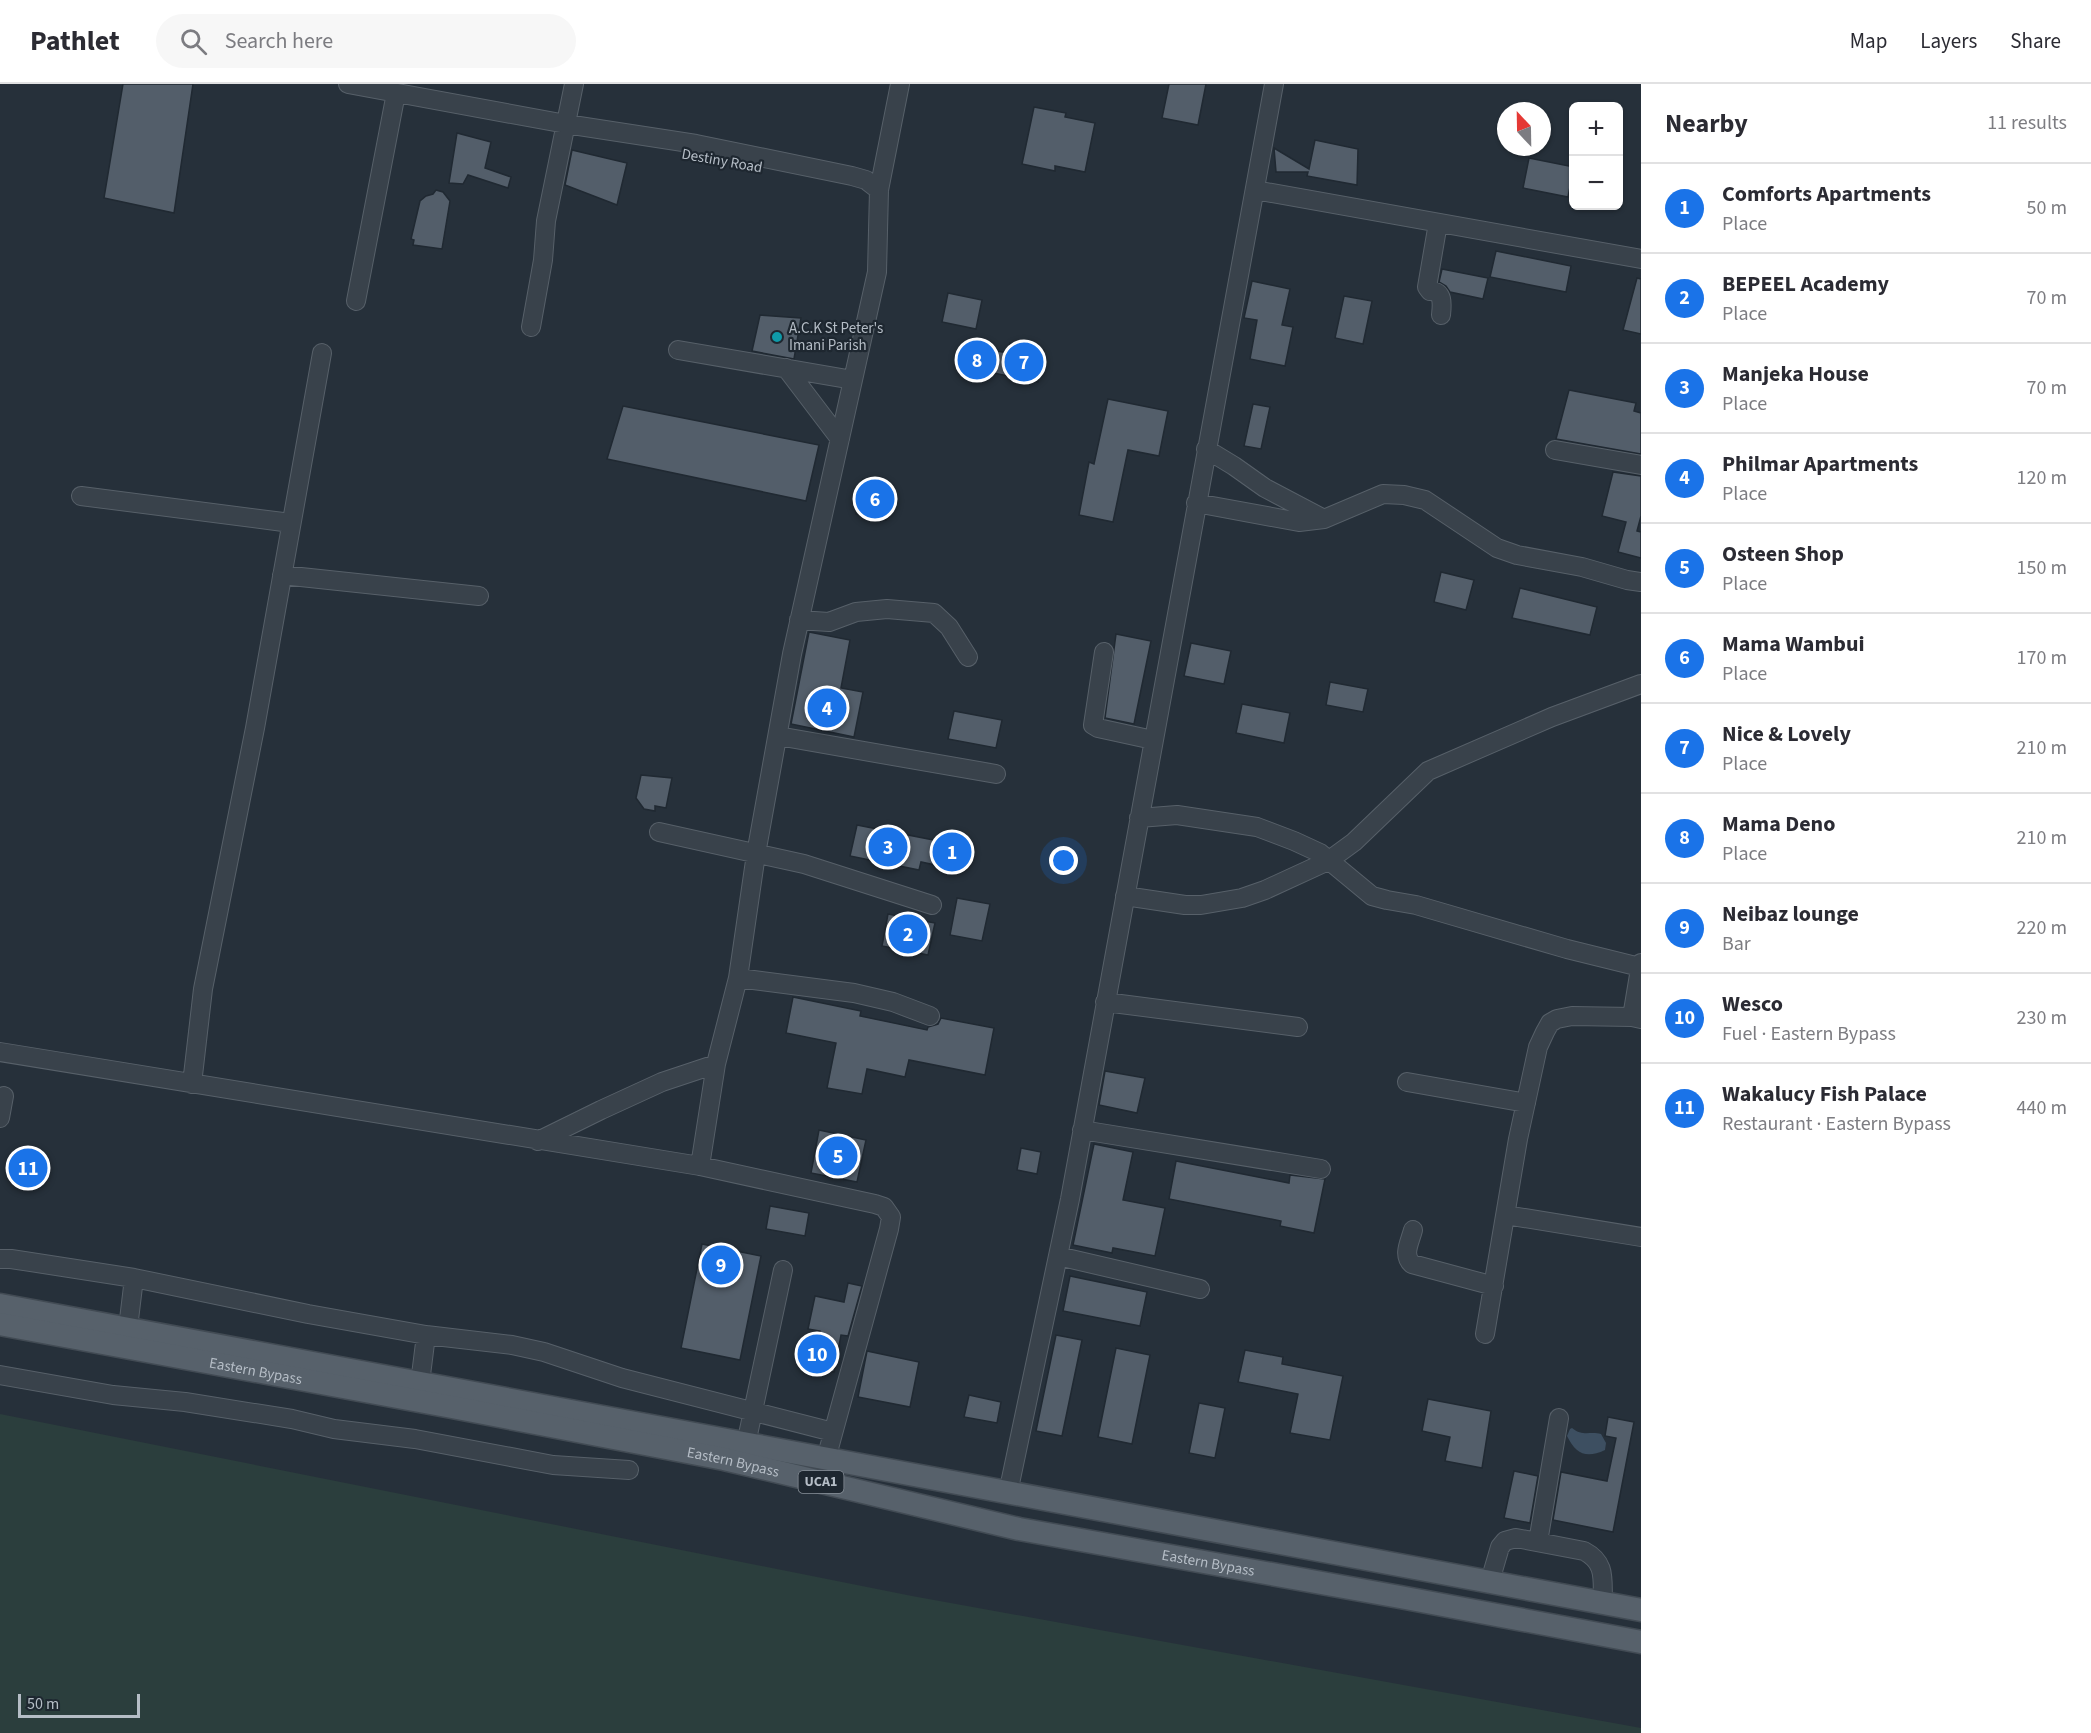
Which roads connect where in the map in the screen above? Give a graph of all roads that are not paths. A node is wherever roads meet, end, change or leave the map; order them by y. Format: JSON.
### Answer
{"nodes":[{"id":1,"x":348,"y":84,"type":"edge"},
{"id":2,"x":574,"y":84,"type":"edge"},
{"id":3,"x":900,"y":84,"type":"edge"},
{"id":4,"x":1274,"y":84,"type":"edge"},
{"id":5,"x":370,"y":86,"type":"edge"},
{"id":6,"x":396,"y":93,"type":"junction"},
{"id":7,"x":565,"y":128,"type":"junction"},
{"id":8,"x":879,"y":190,"type":"junction"},
{"id":9,"x":1255,"y":190,"type":"junction"},
{"id":10,"x":1438,"y":223,"type":"junction"},
{"id":11,"x":1641,"y":259,"type":"edge"},
{"id":12,"x":356,"y":302,"type":"dead end"},
{"id":13,"x":1441,"y":315,"type":"dead end"},
{"id":14,"x":531,"y":327,"type":"dead end"},
{"id":15,"x":678,"y":350,"type":"dead end"},
{"id":16,"x":322,"y":353,"type":"dead end"},
{"id":17,"x":786,"y":368,"type":"junction"},
{"id":18,"x":853,"y":380,"type":"junction"},
{"id":19,"x":840,"y":439,"type":"junction"},
{"id":20,"x":1206,"y":449,"type":"junction"},
{"id":21,"x":1556,"y":450,"type":"dead end"},
{"id":22,"x":1641,"y":465,"type":"edge"},
{"id":23,"x":81,"y":496,"type":"dead end"},
{"id":24,"x":1196,"y":503,"type":"junction"},
{"id":25,"x":1324,"y":519,"type":"junction"},
{"id":26,"x":291,"y":523,"type":"junction"},
{"id":27,"x":282,"y":575,"type":"junction"},
{"id":28,"x":1641,"y":582,"type":"edge"},
{"id":29,"x":479,"y":596,"type":"dead end"},
{"id":30,"x":800,"y":620,"type":"junction"},
{"id":31,"x":1104,"y":652,"type":"dead end"},
{"id":32,"x":968,"y":657,"type":"dead end"},
{"id":33,"x":1641,"y":684,"type":"edge"},
{"id":34,"x":778,"y":736,"type":"junction"},
{"id":35,"x":1153,"y":740,"type":"junction"},
{"id":36,"x":996,"y":774,"type":"dead end"},
{"id":37,"x":1139,"y":818,"type":"junction"},
{"id":38,"x":659,"y":832,"type":"dead end"},
{"id":39,"x":756,"y":854,"type":"junction"},
{"id":40,"x":1328,"y":861,"type":"junction"},
{"id":41,"x":1125,"y":896,"type":"junction"},
{"id":42,"x":932,"y":905,"type":"dead end"},
{"id":43,"x":1641,"y":965,"type":"edge"},
{"id":44,"x":738,"y":978,"type":"junction"},
{"id":45,"x":1106,"y":1002,"type":"junction"},
{"id":46,"x":930,"y":1016,"type":"dead end"},
{"id":47,"x":1636,"y":1018,"type":"edge"},
{"id":48,"x":1298,"y":1027,"type":"dead end"},
{"id":49,"x":0,"y":1052,"type":"edge"},
{"id":50,"x":716,"y":1064,"type":"junction"},
{"id":51,"x":1407,"y":1082,"type":"dead end"},
{"id":52,"x":192,"y":1083,"type":"junction"},
{"id":53,"x":3,"y":1096,"type":"dead end"},
{"id":54,"x":1526,"y":1103,"type":"junction"},
{"id":55,"x":0,"y":1118,"type":"edge"},
{"id":56,"x":1082,"y":1130,"type":"junction"},
{"id":57,"x":538,"y":1141,"type":"junction"},
{"id":58,"x":700,"y":1166,"type":"junction"},
{"id":59,"x":1321,"y":1169,"type":"dead end"},
{"id":60,"x":1506,"y":1215,"type":"junction"},
{"id":61,"x":1413,"y":1230,"type":"dead end"},
{"id":62,"x":1641,"y":1238,"type":"edge"},
{"id":63,"x":1058,"y":1256,"type":"junction"},
{"id":64,"x":0,"y":1259,"type":"edge"},
{"id":65,"x":783,"y":1270,"type":"dead end"},
{"id":66,"x":134,"y":1278,"type":"junction"},
{"id":67,"x":1494,"y":1287,"type":"junction"},
{"id":68,"x":1200,"y":1288,"type":"dead end"},
{"id":69,"x":0,"y":1305,"type":"edge"},
{"id":70,"x":0,"y":1324,"type":"edge"},
{"id":71,"x":64,"y":1326,"type":"junction"},
{"id":72,"x":128,"y":1328,"type":"junction"},
{"id":73,"x":1485,"y":1334,"type":"dead end"},
{"id":74,"x":426,"y":1335,"type":"junction"},
{"id":75,"x":0,"y":1375,"type":"edge"},
{"id":76,"x":420,"y":1383,"type":"junction"},
{"id":77,"x":753,"y":1412,"type":"junction"},
{"id":78,"x":1558,"y":1418,"type":"dead end"},
{"id":79,"x":833,"y":1432,"type":"junction"},
{"id":80,"x":746,"y":1444,"type":"junction"},
{"id":81,"x":826,"y":1459,"type":"junction"},
{"id":82,"x":629,"y":1470,"type":"dead end"},
{"id":83,"x":1008,"y":1493,"type":"junction"},
{"id":84,"x":1538,"y":1542,"type":"junction"},
{"id":85,"x":1490,"y":1581,"type":"junction"},
{"id":86,"x":1603,"y":1603,"type":"junction"},
{"id":87,"x":1641,"y":1610,"type":"edge"},
{"id":88,"x":1641,"y":1642,"type":"edge"}],
"edges":[{"from":1,"to":5,"type":"street"},
{"from":2,"to":7,"type":"street"},
{"from":3,"to":8,"type":"street"},
{"from":4,"to":9,"type":"street"},
{"from":5,"to":6,"type":"street"},
{"from":6,"to":7,"type":"street"},
{"from":6,"to":12,"type":"street"},
{"from":7,"to":8,"type":"street"},
{"from":7,"to":14,"type":"street"},
{"from":8,"to":18,"type":"street"},
{"from":9,"to":10,"type":"street"},
{"from":9,"to":20,"type":"street"},
{"from":10,"to":11,"type":"street"},
{"from":10,"to":13,"type":"street"},
{"from":15,"to":17,"type":"street"},
{"from":16,"to":26,"type":"street"},
{"from":17,"to":18,"type":"street"},
{"from":17,"to":19,"type":"street"},
{"from":18,"to":19,"type":"street"},
{"from":19,"to":30,"type":"street"},
{"from":20,"to":24,"type":"street"},
{"from":20,"to":25,"type":"street"},
{"from":21,"to":22,"type":"street"},
{"from":23,"to":26,"type":"street"},
{"from":24,"to":25,"type":"street"},
{"from":24,"to":35,"type":"street"},
{"from":25,"to":28,"type":"street"},
{"from":26,"to":27,"type":"street"},
{"from":27,"to":29,"type":"street"},
{"from":27,"to":52,"type":"street"},
{"from":30,"to":32,"type":"street"},
{"from":30,"to":34,"type":"street"},
{"from":31,"to":35,"type":"street"},
{"from":33,"to":40,"type":"street"},
{"from":34,"to":36,"type":"street"},
{"from":34,"to":39,"type":"street"},
{"from":35,"to":37,"type":"street"},
{"from":37,"to":40,"type":"street"},
{"from":37,"to":41,"type":"street"},
{"from":38,"to":39,"type":"street"},
{"from":39,"to":42,"type":"street"},
{"from":39,"to":44,"type":"street"},
{"from":40,"to":41,"type":"street"},
{"from":40,"to":43,"type":"street"},
{"from":41,"to":45,"type":"street"},
{"from":43,"to":47,"type":"street"},
{"from":44,"to":46,"type":"street"},
{"from":44,"to":50,"type":"street"},
{"from":45,"to":48,"type":"street"},
{"from":45,"to":56,"type":"street"},
{"from":47,"to":54,"type":"street"},
{"from":49,"to":52,"type":"street"},
{"from":50,"to":57,"type":"street"},
{"from":50,"to":58,"type":"street"},
{"from":51,"to":54,"type":"street"},
{"from":52,"to":57,"type":"street"},
{"from":53,"to":55,"type":"street"},
{"from":54,"to":60,"type":"street"},
{"from":56,"to":59,"type":"street"},
{"from":56,"to":63,"type":"street"},
{"from":57,"to":58,"type":"street"},
{"from":58,"to":79,"type":"street"},
{"from":60,"to":62,"type":"street"},
{"from":60,"to":67,"type":"street"},
{"from":61,"to":67,"type":"street"},
{"from":63,"to":68,"type":"street"},
{"from":63,"to":83,"type":"street"},
{"from":64,"to":66,"type":"street"},
{"from":65,"to":77,"type":"street"},
{"from":66,"to":72,"type":"street"},
{"from":66,"to":74,"type":"street"},
{"from":67,"to":73,"type":"street"},
{"from":69,"to":71,"type":"main road","name":"Eastern Bypass","number":"UCA1"},
{"from":70,"to":71,"type":"main road","name":"Eastern Bypass","number":"UCA1"},
{"from":71,"to":72,"type":"main road","name":"Eastern Bypass","number":"UCA1"},
{"from":71,"to":88,"type":"main road","name":"Eastern Bypass","number":"UCA1"},
{"from":72,"to":76,"type":"main road","name":"Eastern Bypass","number":"UCA1"},
{"from":74,"to":76,"type":"street"},
{"from":74,"to":77,"type":"street"},
{"from":75,"to":82,"type":"street"},
{"from":76,"to":80,"type":"main road","name":"Eastern Bypass","number":"UCA1"},
{"from":77,"to":79,"type":"street"},
{"from":77,"to":80,"type":"street"},
{"from":78,"to":84,"type":"street"},
{"from":79,"to":81,"type":"street"},
{"from":80,"to":81,"type":"main road","name":"Eastern Bypass","number":"UCA1"},
{"from":81,"to":83,"type":"main road","name":"Eastern Bypass","number":"UCA1"},
{"from":83,"to":85,"type":"main road","name":"Eastern Bypass","number":"UCA1"},
{"from":84,"to":85,"type":"street"},
{"from":84,"to":86,"type":"street"},
{"from":85,"to":86,"type":"main road","name":"Eastern Bypass","number":"UCA1"},
{"from":86,"to":87,"type":"main road","name":"Eastern Bypass","number":"UCA1"}]}
